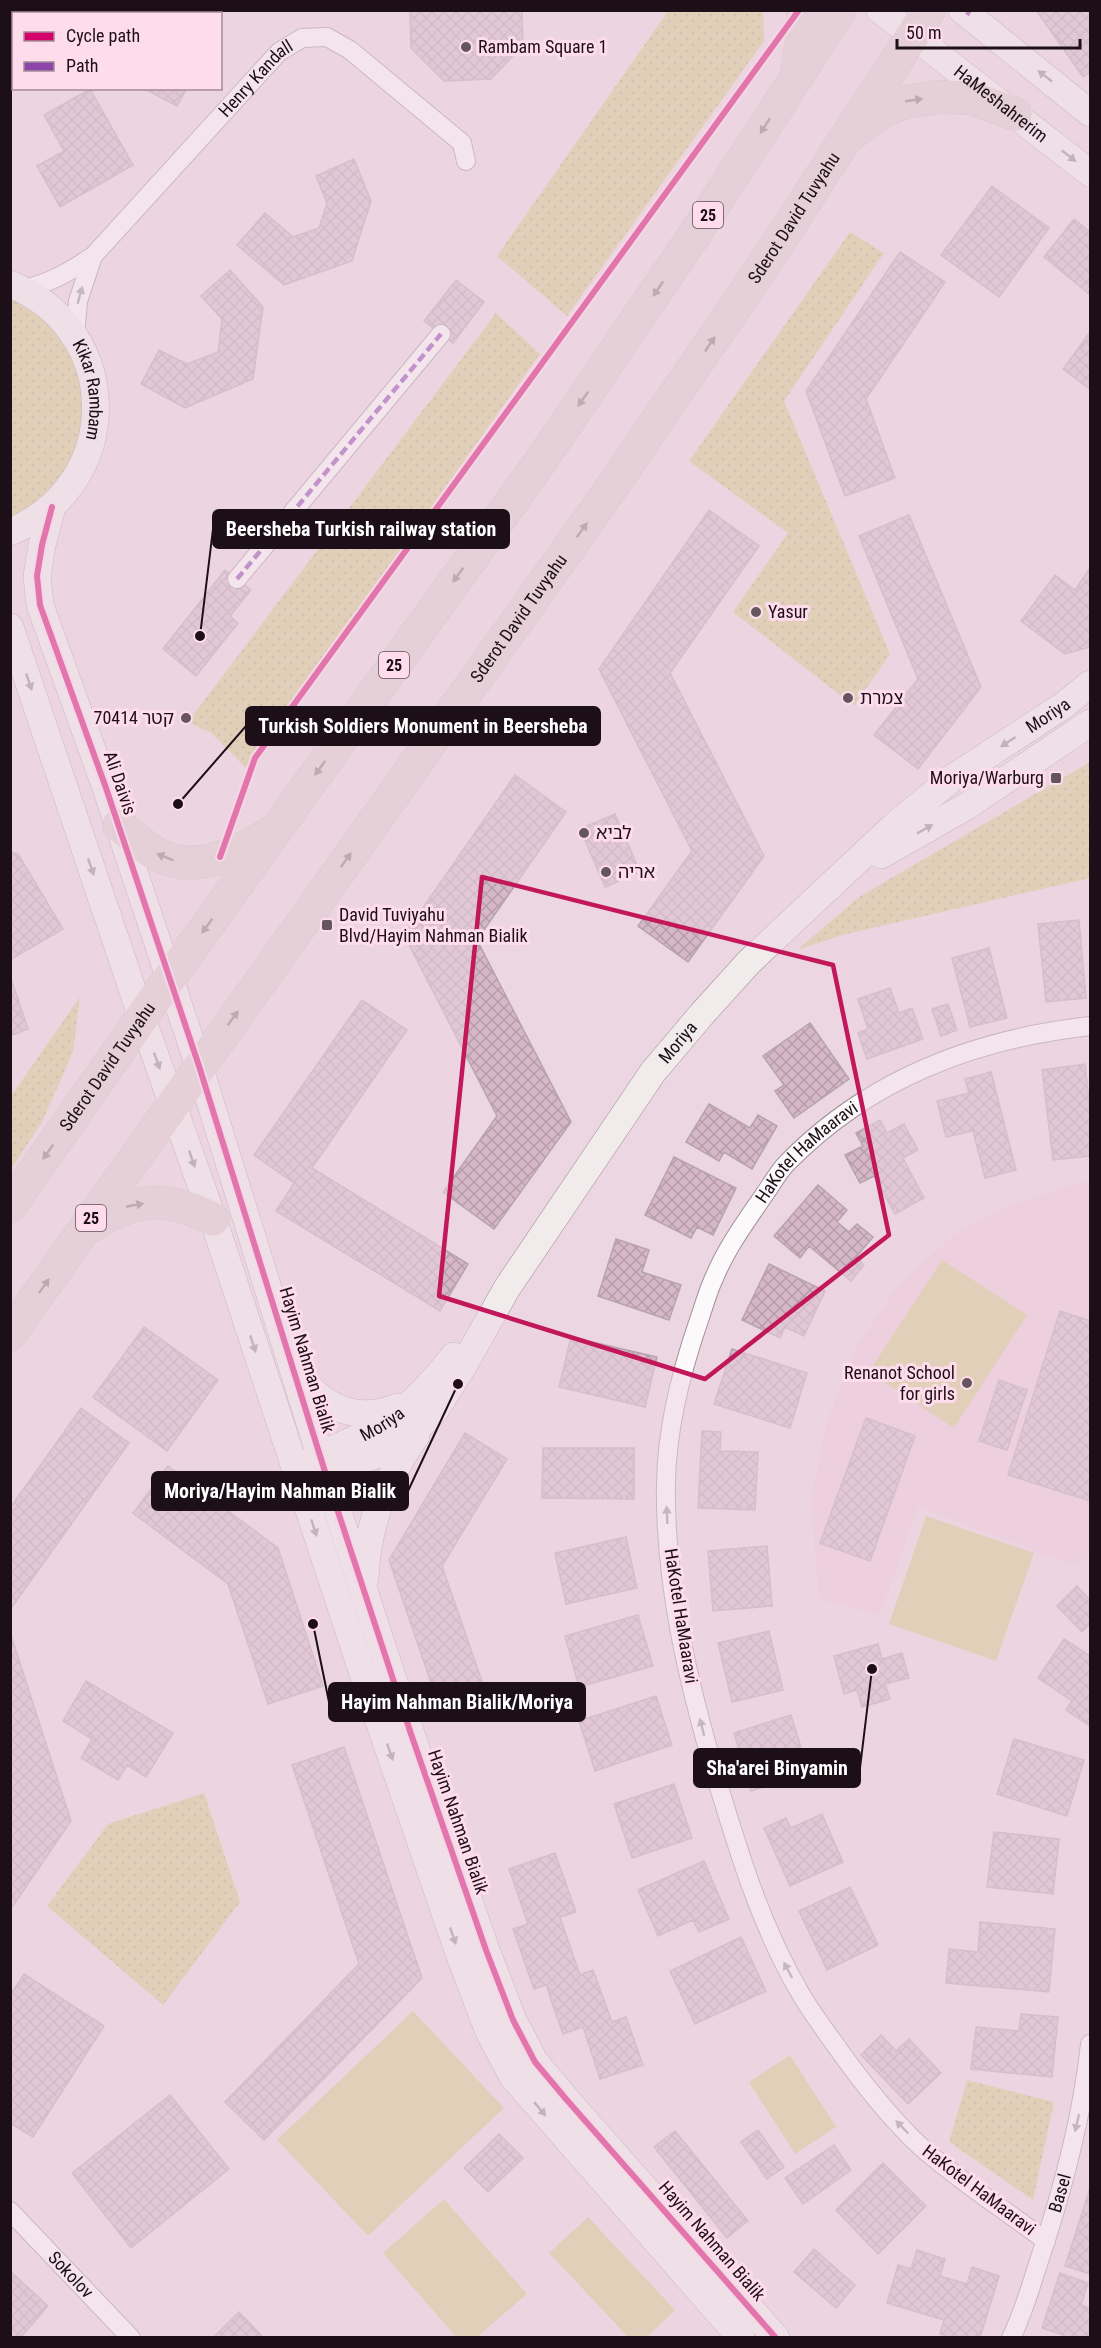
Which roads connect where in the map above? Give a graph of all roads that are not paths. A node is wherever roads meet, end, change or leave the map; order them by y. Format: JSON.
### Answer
{"nodes":[{"id":1,"x":803,"y":10,"type":"edge"},
{"id":2,"x":840,"y":10,"type":"edge"},
{"id":3,"x":880,"y":10,"type":"edge"},
{"id":4,"x":962,"y":10,"type":"edge"},
{"id":5,"x":921,"y":23,"type":"edge"},
{"id":6,"x":796,"y":77,"type":"junction"},
{"id":7,"x":1090,"y":112,"type":"edge"},
{"id":8,"x":1015,"y":114,"type":"junction"},
{"id":9,"x":846,"y":138,"type":"junction"},
{"id":10,"x":466,"y":161,"type":"dead end"},
{"id":11,"x":1090,"y":172,"type":"edge"},
{"id":12,"x":93,"y":256,"type":"junction"},
{"id":13,"x":17,"y":286,"type":"edge"},
{"id":14,"x":441,"y":334,"type":"dead end"},
{"id":15,"x":75,"y":335,"type":"junction"},
{"id":16,"x":52,"y":507,"type":"junction"},
{"id":17,"x":10,"y":532,"type":"edge"},
{"id":18,"x":237,"y":579,"type":"dead end"},
{"id":19,"x":10,"y":627,"type":"edge"},
{"id":20,"x":1090,"y":684,"type":"edge"},
{"id":21,"x":1090,"y":723,"type":"edge"},
{"id":22,"x":118,"y":825,"type":"junction"},
{"id":23,"x":278,"y":828,"type":"junction"},
{"id":24,"x":839,"y":880,"type":"junction"},
{"id":25,"x":169,"y":979,"type":"junction"},
{"id":26,"x":141,"y":1018,"type":"junction"},
{"id":27,"x":1090,"y":1026,"type":"edge"},
{"id":28,"x":199,"y":1066,"type":"junction"},
{"id":29,"x":172,"y":1104,"type":"junction"},
{"id":30,"x":10,"y":1206,"type":"edge"},
{"id":31,"x":213,"y":1219,"type":"junction"},
{"id":32,"x":83,"y":1230,"type":"junction"},
{"id":33,"x":10,"y":1334,"type":"edge"},
{"id":34,"x":291,"y":1365,"type":"junction"},
{"id":35,"x":424,"y":1407,"type":"junction"},
{"id":36,"x":323,"y":1464,"type":"junction"},
{"id":37,"x":295,"y":1472,"type":"junction"},
{"id":38,"x":364,"y":1592,"type":"junction"},
{"id":39,"x":1090,"y":2044,"type":"edge"},
{"id":40,"x":10,"y":2211,"type":"edge"},
{"id":41,"x":1046,"y":2241,"type":"junction"},
{"id":42,"x":131,"y":2337,"type":"edge"},
{"id":43,"x":741,"y":2337,"type":"edge"},
{"id":44,"x":776,"y":2337,"type":"edge"},
{"id":45,"x":1011,"y":2337,"type":"edge"}],
"edges":[{"from":1,"to":6,"type":"highway"},
{"from":2,"to":6,"type":"highway","name":"Sderot David Tuvyahu","number":"25"},
{"from":3,"to":5,"type":"street","name":"HaMeshahrerim"},
{"from":7,"to":4,"type":"street","one_way":true},
{"from":5,"to":8,"type":"street","name":"HaMeshahrerim"},
{"from":5,"to":9,"type":"highway","name":"Sderot David Tuvyahu","number":"25"},
{"from":6,"to":23,"type":"highway","name":"Sderot David Tuvyahu","number":"25","one_way":true},
{"from":9,"to":8,"type":"highway","one_way":true},
{"from":8,"to":11,"type":"street","name":"HaMeshahrerim","one_way":true},
{"from":28,"to":9,"type":"highway","name":"Sderot David Tuvyahu","number":"25","one_way":true},
{"from":10,"to":12,"type":"street","name":"Henry Kandall"},
{"from":12,"to":13,"type":"street","name":"Henry Kandall"},
{"from":15,"to":12,"type":"street","name":"Henry Kandall","one_way":true},
{"from":13,"to":15,"type":"street","name":"Kikar Rambam"},
{"from":14,"to":18,"type":"street"},
{"from":15,"to":16,"type":"street","name":"Kikar Rambam"},
{"from":16,"to":17,"type":"street","name":"Kikar Rambam"},
{"from":16,"to":22,"type":"street","name":"Ali Daivis"},
{"from":19,"to":26,"type":"street","one_way":true},
{"from":20,"to":24,"type":"street","name":"Moriya","one_way":true},
{"from":24,"to":21,"type":"street","name":"Moriya","one_way":true},
{"from":23,"to":22,"type":"highway","one_way":true},
{"from":22,"to":25,"type":"street","name":"Ali Daivis"},
{"from":23,"to":25,"type":"highway","name":"Sderot David Tuvyahu","number":"25","one_way":true},
{"from":24,"to":35,"type":"street","name":"Moriya"},
{"from":25,"to":26,"type":"highway","name":"Sderot David Tuvyahu","number":"25"},
{"from":25,"to":28,"type":"street","name":"Ali Daivis"},
{"from":26,"to":29,"type":"street","one_way":true},
{"from":26,"to":30,"type":"highway","name":"Sderot David Tuvyahu","number":"25","one_way":true},
{"from":41,"to":27,"type":"street","name":"HaKotel HaMaaravi","one_way":true},
{"from":28,"to":29,"type":"highway","name":"Sderot David Tuvyahu","number":"25"},
{"from":28,"to":34,"type":"street","name":"Hayim Nahman Bialik"},
{"from":29,"to":31,"type":"street","one_way":true},
{"from":29,"to":32,"type":"highway","name":"Sderot David Tuvyahu","number":"25"},
{"from":32,"to":31,"type":"highway","one_way":true},
{"from":31,"to":37,"type":"street","one_way":true},
{"from":33,"to":32,"type":"highway","name":"Sderot David Tuvyahu","number":"25","one_way":true},
{"from":34,"to":35,"type":"street"},
{"from":34,"to":36,"type":"street","name":"Hayim Nahman Bialik"},
{"from":35,"to":36,"type":"street","name":"Moriya"},
{"from":35,"to":38,"type":"street"},
{"from":36,"to":37,"type":"street","name":"Moriya"},
{"from":36,"to":38,"type":"street","name":"Hayim Nahman Bialik"},
{"from":37,"to":43,"type":"street","one_way":true},
{"from":38,"to":44,"type":"street","name":"Hayim Nahman Bialik"},
{"from":39,"to":41,"type":"street","name":"Basel","one_way":true},
{"from":40,"to":42,"type":"street","name":"Sokolov"},
{"from":41,"to":45,"type":"street","name":"Basel"}]}
